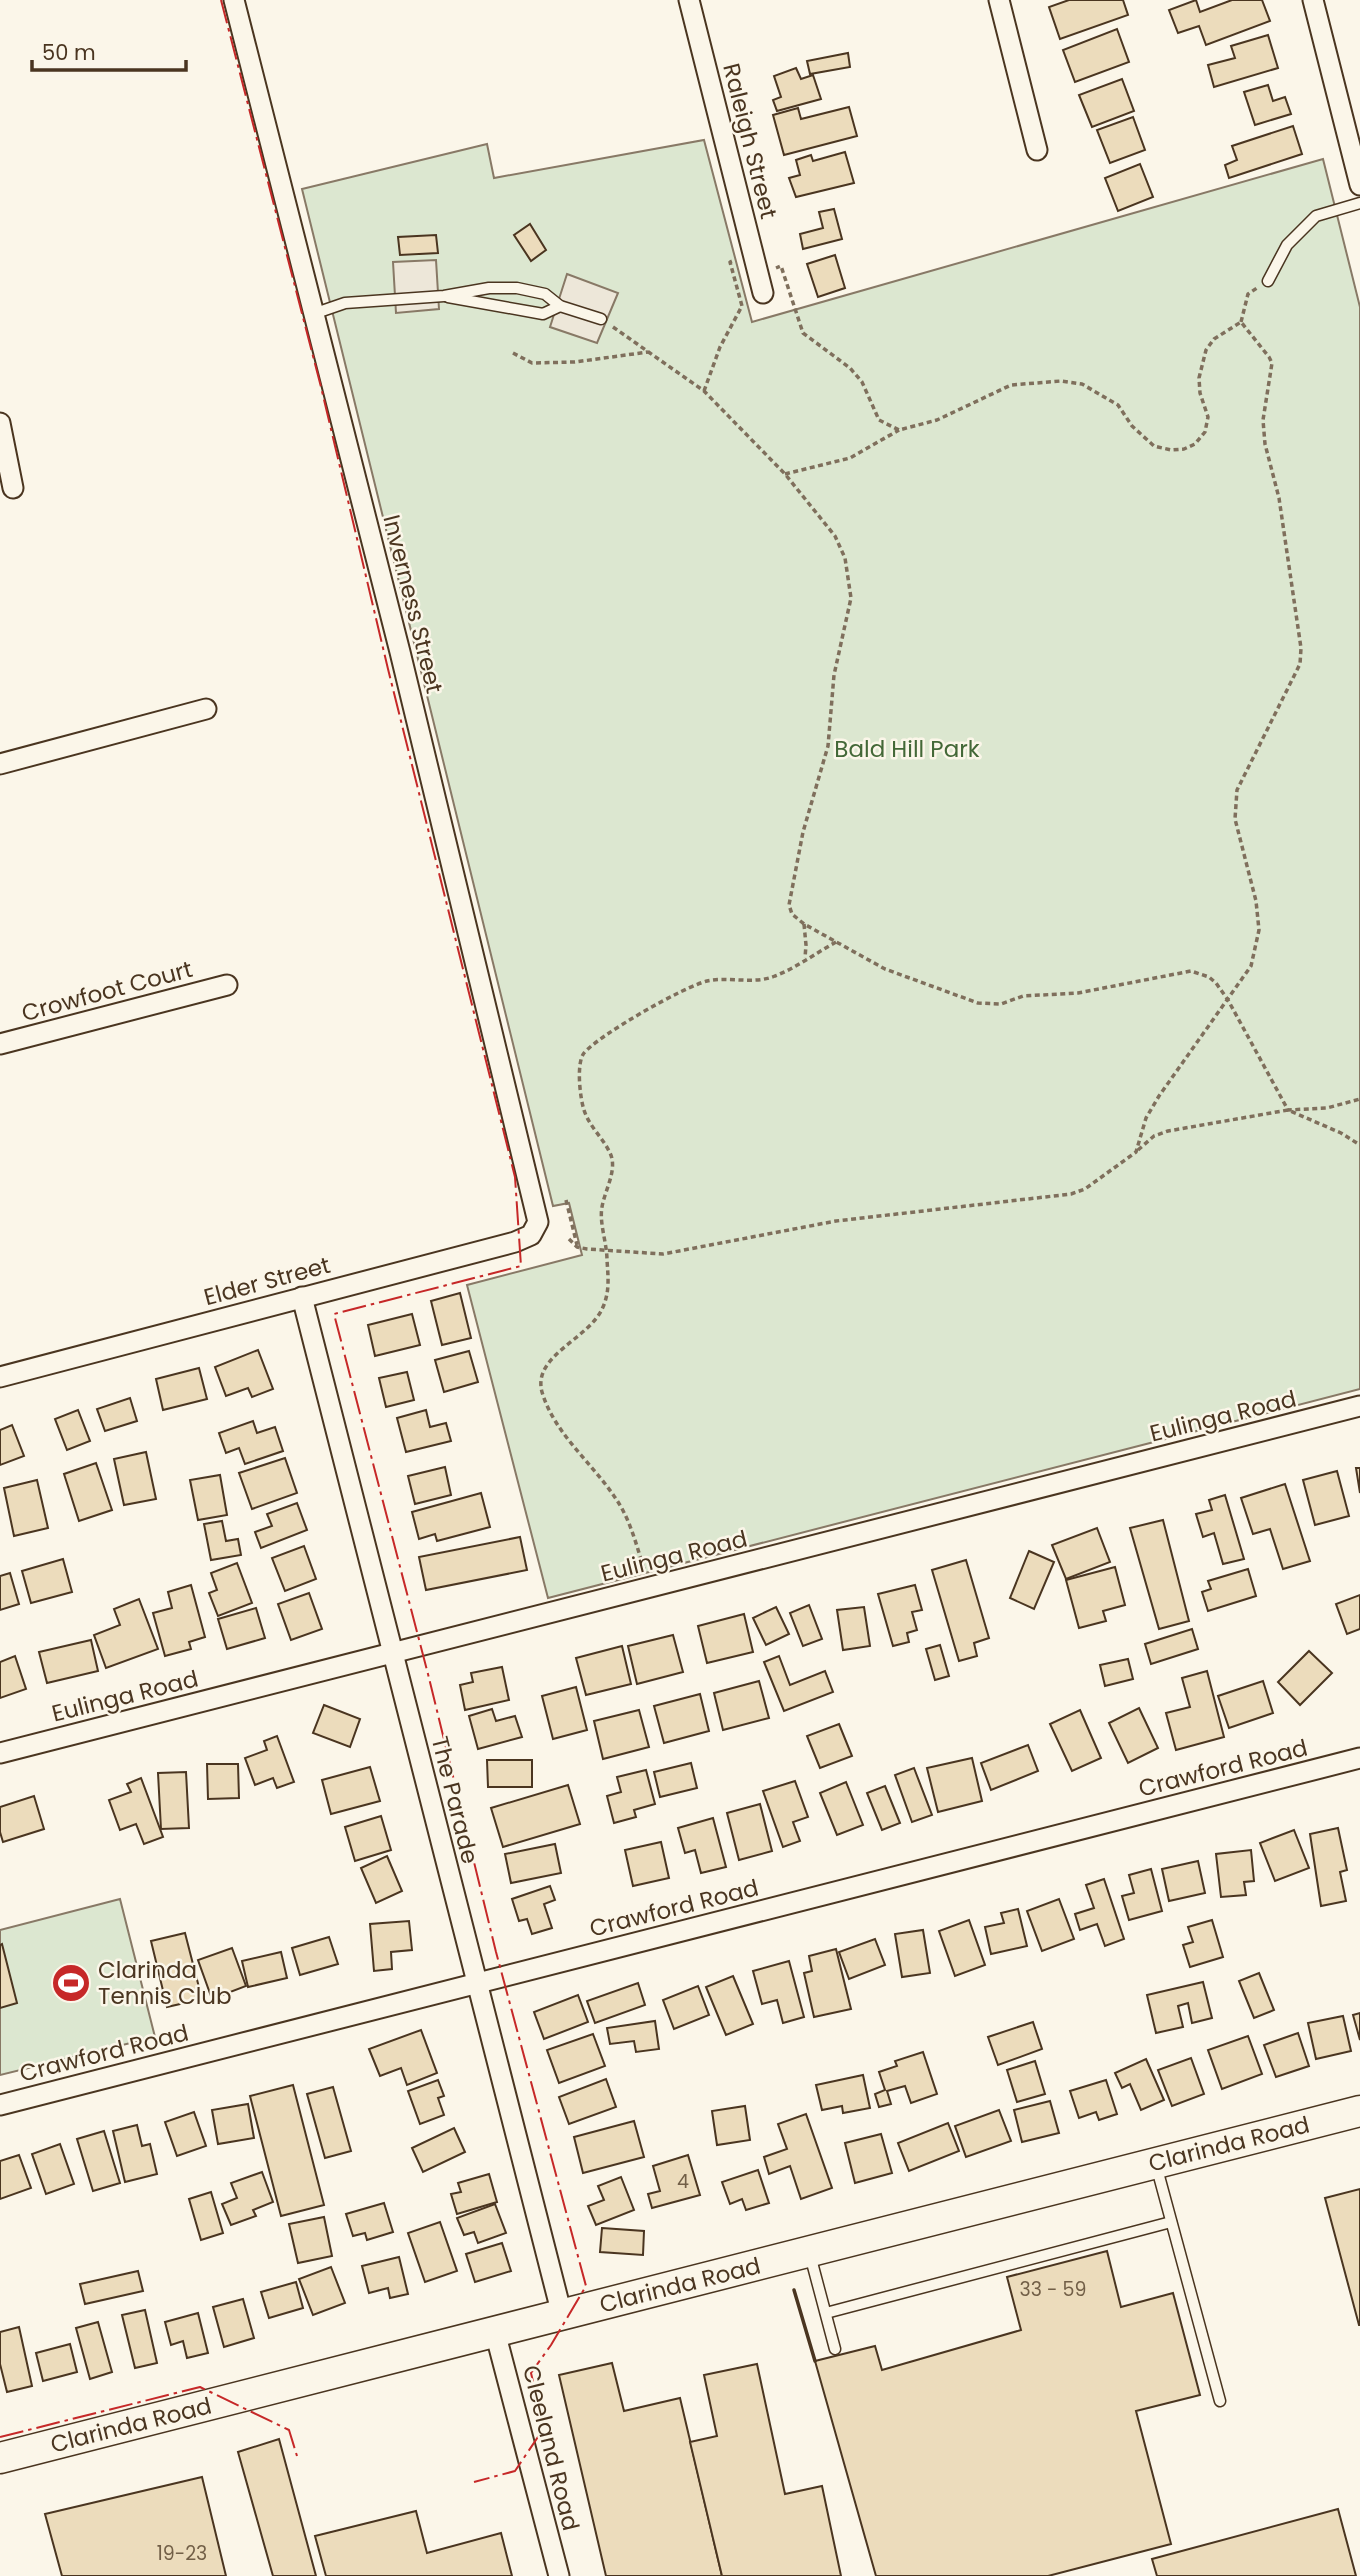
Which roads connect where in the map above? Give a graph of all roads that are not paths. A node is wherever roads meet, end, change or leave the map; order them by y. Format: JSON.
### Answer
{"nodes":[{"id":1,"x":234,"y":0,"type":"edge"},
{"id":2,"x":689,"y":0,"type":"edge"},
{"id":3,"x":999,"y":0,"type":"edge"},
{"id":4,"x":1313,"y":0,"type":"edge"},
{"id":5,"x":1037,"y":150,"type":"dead end"},
{"id":6,"x":1360,"y":185,"type":"edge"},
{"id":7,"x":1360,"y":202,"type":"edge"},
{"id":8,"x":758,"y":274,"type":"road end"},
{"id":9,"x":1268,"y":281,"type":"dead end"},
{"id":10,"x":444,"y":296,"type":"junction"},
{"id":11,"x":560,"y":306,"type":"junction"},
{"id":12,"x":316,"y":313,"type":"junction"},
{"id":13,"x":601,"y":320,"type":"road end"},
{"id":14,"x":1,"y":429,"type":"edge"},
{"id":15,"x":13,"y":488,"type":"dead end"},
{"id":16,"x":206,"y":709,"type":"dead end"},
{"id":17,"x":0,"y":764,"type":"edge"},
{"id":18,"x":227,"y":985,"type":"dead end"},
{"id":19,"x":0,"y":1044,"type":"edge"},
{"id":20,"x":538,"y":1222,"type":"joint"},
{"id":21,"x":302,"y":1297,"type":"junction"},
{"id":22,"x":0,"y":1377,"type":"edge"},
{"id":23,"x":1360,"y":1406,"type":"edge"},
{"id":24,"x":393,"y":1653,"type":"junction"},
{"id":25,"x":0,"y":1753,"type":"edge"},
{"id":26,"x":1360,"y":1758,"type":"edge"},
{"id":27,"x":476,"y":1983,"type":"junction"},
{"id":28,"x":0,"y":2105,"type":"edge"},
{"id":29,"x":1360,"y":2110,"type":"edge"},
{"id":30,"x":1155,"y":2163,"type":"junction"},
{"id":31,"x":1171,"y":2222,"type":"junction"},
{"id":32,"x":809,"y":2252,"type":"junction"},
{"id":33,"x":826,"y":2313,"type":"junction"},
{"id":34,"x":562,"y":2315,"type":"junction"},
{"id":35,"x":495,"y":2332,"type":"junction"},
{"id":36,"x":835,"y":2349,"type":"dead end"},
{"id":37,"x":1220,"y":2401,"type":"dead end"},
{"id":38,"x":0,"y":2458,"type":"edge"},
{"id":39,"x":559,"y":2576,"type":"edge"}],
"edges":[{"from":1,"to":12,"type":"street","name":"Inverness Street"},
{"from":2,"to":8,"type":"street","name":"Raleigh Street"},
{"from":3,"to":5,"type":"street"},
{"from":4,"to":6,"type":"street"},
{"from":7,"to":9,"type":"lane"},
{"from":10,"to":11,"type":"lane"},
{"from":10,"to":11,"type":"lane"},
{"from":10,"to":12,"type":"lane"},
{"from":11,"to":13,"type":"lane"},
{"from":12,"to":20,"type":"street","name":"Inverness Street"},
{"from":14,"to":15,"type":"street"},
{"from":16,"to":17,"type":"street"},
{"from":18,"to":19,"type":"street","name":"Crowfoot Court"},
{"from":20,"to":21,"type":"street","name":"Elder Street"},
{"from":21,"to":22,"type":"street","name":"Elder Street"},
{"from":21,"to":24,"type":"street","name":"The Parade"},
{"from":23,"to":24,"type":"street","name":"Eulinga Road"},
{"from":24,"to":25,"type":"street","name":"Eulinga Road"},
{"from":24,"to":27,"type":"street","name":"The Parade"},
{"from":26,"to":27,"type":"street","name":"Crawford Road"},
{"from":27,"to":28,"type":"street","name":"Crawford Road"},
{"from":27,"to":34,"type":"street","name":"The Parade"},
{"from":29,"to":30,"type":"main road","name":"Clarinda Road"},
{"from":30,"to":31,"type":"lane"},
{"from":30,"to":32,"type":"main road","name":"Clarinda Road"},
{"from":31,"to":33,"type":"lane"},
{"from":31,"to":37,"type":"lane"},
{"from":32,"to":33,"type":"lane"},
{"from":32,"to":34,"type":"main road","name":"Clarinda Road"},
{"from":33,"to":36,"type":"lane"},
{"from":34,"to":35,"type":"main road","name":"Clarinda Road"},
{"from":35,"to":38,"type":"main road","name":"Clarinda Road"},
{"from":35,"to":39,"type":"street","name":"Cleeland Road"}]}
